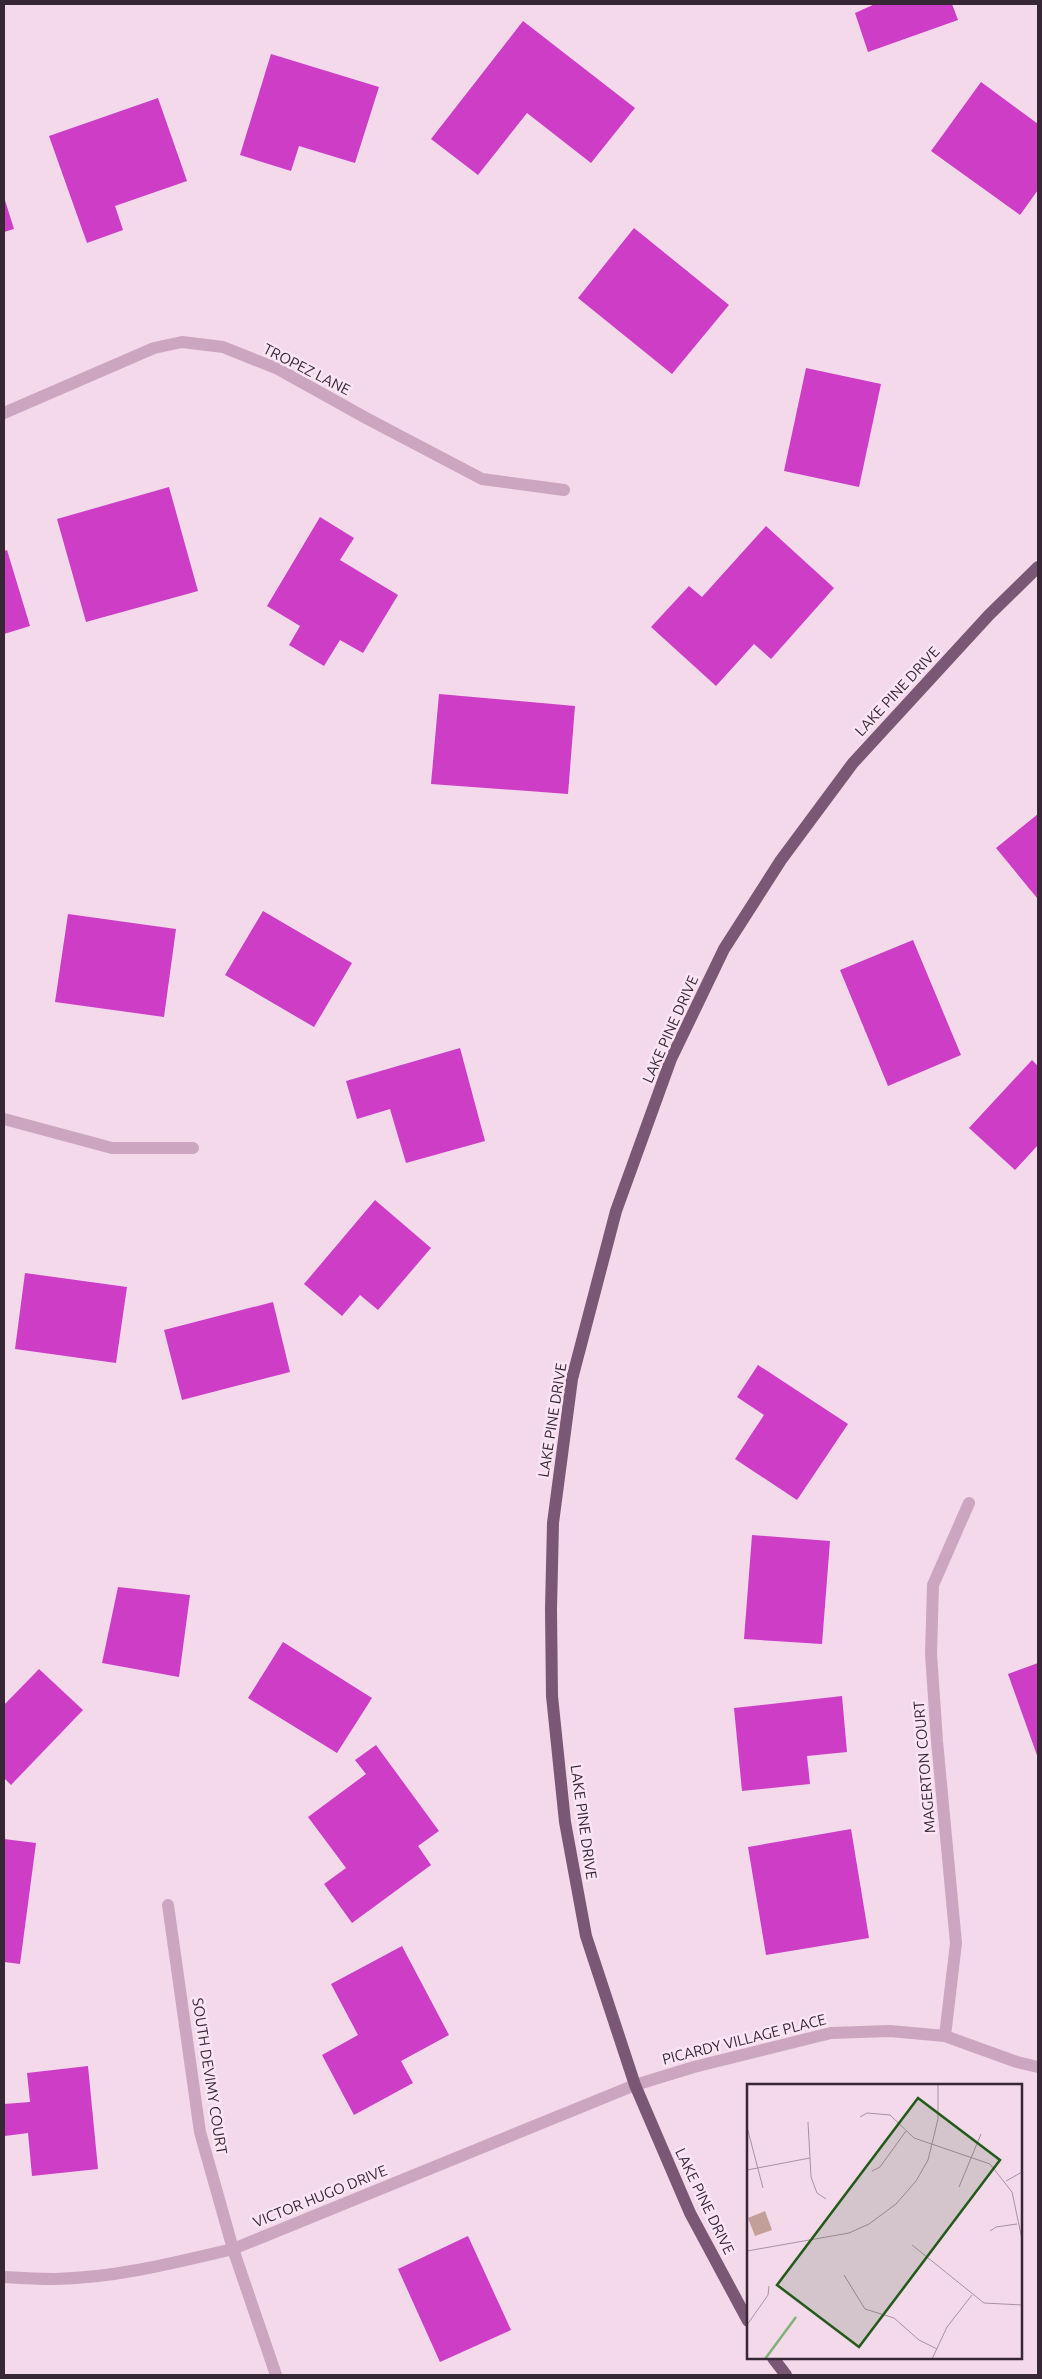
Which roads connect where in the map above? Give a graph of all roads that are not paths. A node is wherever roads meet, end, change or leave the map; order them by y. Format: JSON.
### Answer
{"nodes":[{"id":1,"x":4,"y":414,"type":"edge"},
{"id":2,"x":564,"y":490,"type":"dead end"},
{"id":3,"x":1038,"y":567,"type":"edge"},
{"id":4,"x":4,"y":1119,"type":"edge"},
{"id":5,"x":193,"y":1148,"type":"dead end"},
{"id":6,"x":969,"y":1502,"type":"dead end"},
{"id":7,"x":168,"y":1905,"type":"dead end"},
{"id":8,"x":945,"y":2036,"type":"junction"},
{"id":9,"x":1038,"y":2067,"type":"edge"},
{"id":10,"x":634,"y":2085,"type":"junction"},
{"id":11,"x":232,"y":2249,"type":"junction"},
{"id":12,"x":4,"y":2278,"type":"edge"},
{"id":13,"x":747,"y":2319,"type":"edge"},
{"id":14,"x":774,"y":2359,"type":"edge"},
{"id":15,"x":276,"y":2375,"type":"edge"},
{"id":16,"x":786,"y":2375,"type":"edge"}],
"edges":[{"from":1,"to":2,"type":"street","name":"TROPEZ LANE"},
{"from":3,"to":10,"type":"main road","name":"LAKE PINE DRIVE"},
{"from":4,"to":5,"type":"street"},
{"from":6,"to":8,"type":"street","name":"MAGERTON COURT"},
{"from":7,"to":11,"type":"street","name":"SOUTH DEVIMY COURT"},
{"from":8,"to":9,"type":"street","name":"PICARDY VILLAGE PLACE"},
{"from":8,"to":10,"type":"street","name":"PICARDY VILLAGE PLACE"},
{"from":10,"to":11,"type":"street","name":"VICTOR HUGO DRIVE"},
{"from":10,"to":13,"type":"main road","name":"LAKE PINE DRIVE"},
{"from":11,"to":12,"type":"street","name":"VICTOR HUGO DRIVE"},
{"from":11,"to":15,"type":"street","name":"SOUTH DEVIMY COURT"},
{"from":14,"to":16,"type":"main road"}]}
